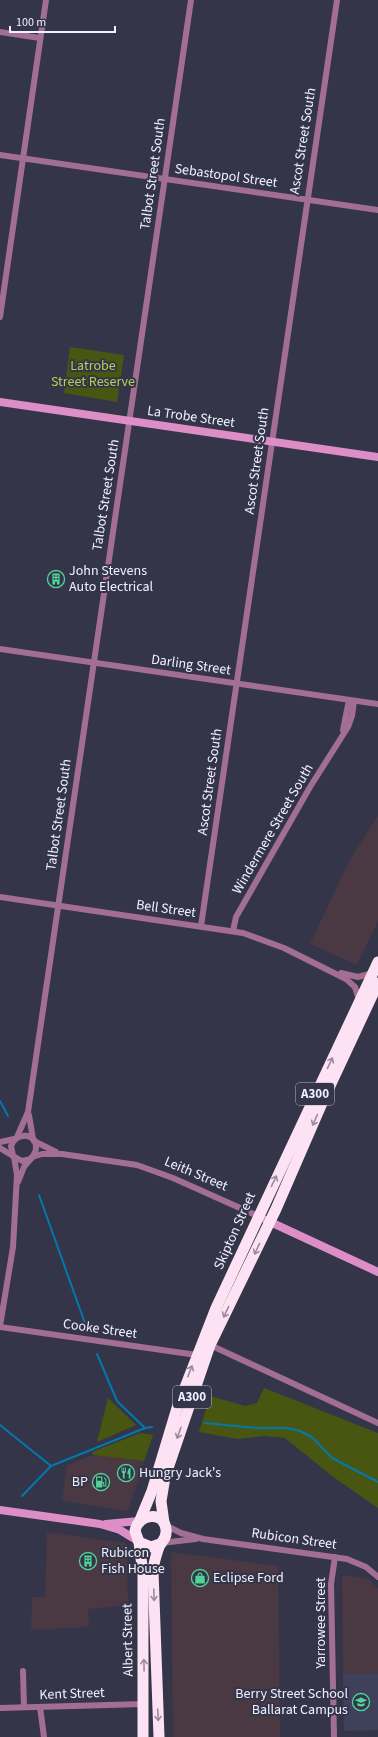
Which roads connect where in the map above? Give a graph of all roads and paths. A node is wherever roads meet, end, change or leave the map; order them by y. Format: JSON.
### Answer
{"nodes":[{"id":1,"x":46,"y":0,"type":"edge"},
{"id":2,"x":191,"y":0,"type":"edge"},
{"id":3,"x":336,"y":0,"type":"edge"},
{"id":4,"x":0,"y":32,"type":"edge"},
{"id":5,"x":40,"y":38,"type":"junction"},
{"id":6,"x":0,"y":155,"type":"edge"},
{"id":7,"x":23,"y":158,"type":"junction"},
{"id":8,"x":165,"y":179,"type":"junction"},
{"id":9,"x":306,"y":199,"type":"junction"},
{"id":10,"x":378,"y":210,"type":"edge"},
{"id":11,"x":0,"y":317,"type":"edge"},
{"id":12,"x":0,"y":402,"type":"edge"},
{"id":13,"x":130,"y":421,"type":"junction"},
{"id":14,"x":272,"y":442,"type":"junction"},
{"id":15,"x":378,"y":457,"type":"edge"},
{"id":16,"x":0,"y":649,"type":"edge"},
{"id":17,"x":94,"y":664,"type":"junction"},
{"id":18,"x":237,"y":684,"type":"junction"},
{"id":19,"x":352,"y":701,"type":"junction"},
{"id":20,"x":378,"y":704,"type":"edge"},
{"id":21,"x":0,"y":897,"type":"edge"},
{"id":22,"x":59,"y":906,"type":"junction"},
{"id":23,"x":201,"y":926,"type":"junction"},
{"id":24,"x":233,"y":931,"type":"junction"},
{"id":25,"x":378,"y":962,"type":"edge"},
{"id":26,"x":323,"y":966,"type":"junction"},
{"id":27,"x":376,"y":978,"type":"edge"},
{"id":28,"x":368,"y":1003,"type":"edge"},
{"id":29,"x":28,"y":1112,"type":"junction"},
{"id":30,"x":16,"y":1137,"type":"junction"},
{"id":31,"x":33,"y":1140,"type":"junction"},
{"id":32,"x":0,"y":1142,"type":"edge"},
{"id":33,"x":0,"y":1148,"type":"edge"},
{"id":34,"x":62,"y":1154,"type":"junction"},
{"id":35,"x":13,"y":1156,"type":"junction"},
{"id":36,"x":31,"y":1158,"type":"junction"},
{"id":37,"x":16,"y":1187,"type":"junction"},
{"id":38,"x":258,"y":1216,"type":"junction"},
{"id":39,"x":270,"y":1222,"type":"junction"},
{"id":40,"x":378,"y":1272,"type":"edge"},
{"id":41,"x":0,"y":1327,"type":"edge"},
{"id":42,"x":210,"y":1345,"type":"junction"},
{"id":43,"x":197,"y":1355,"type":"junction"},
{"id":44,"x":378,"y":1423,"type":"edge"},
{"id":45,"x":0,"y":1509,"type":"edge"},
{"id":46,"x":140,"y":1521,"type":"junction"},
{"id":47,"x":100,"y":1524,"type":"junction"},
{"id":48,"x":164,"y":1524,"type":"junction"},
{"id":49,"x":203,"y":1539,"type":"junction"},
{"id":50,"x":139,"y":1542,"type":"junction"},
{"id":51,"x":161,"y":1544,"type":"junction"},
{"id":52,"x":335,"y":1557,"type":"junction"},
{"id":53,"x":377,"y":1576,"type":"edge"},
{"id":54,"x":23,"y":1671,"type":"dead end"},
{"id":55,"x":144,"y":1704,"type":"junction"},
{"id":56,"x":24,"y":1707,"type":"junction"},
{"id":57,"x":40,"y":1707,"type":"junction"},
{"id":58,"x":0,"y":1708,"type":"edge"},
{"id":59,"x":44,"y":1737,"type":"edge"},
{"id":60,"x":143,"y":1737,"type":"edge"},
{"id":61,"x":159,"y":1737,"type":"edge"},
{"id":62,"x":334,"y":1737,"type":"edge"}],
"edges":[{"from":1,"to":5,"type":"street"},
{"from":2,"to":8,"type":"street","name":"Talbot Street South"},
{"from":3,"to":9,"type":"street","name":"Ascot Street South"},
{"from":4,"to":5,"type":"street"},
{"from":5,"to":7,"type":"street"},
{"from":6,"to":7,"type":"street","name":"Sebastopol Street"},
{"from":7,"to":8,"type":"street","name":"Sebastopol Street"},
{"from":7,"to":11,"type":"street"},
{"from":8,"to":9,"type":"street","name":"Sebastopol Street"},
{"from":8,"to":13,"type":"street","name":"Talbot Street South"},
{"from":9,"to":10,"type":"street","name":"Sebastopol Street"},
{"from":9,"to":14,"type":"street","name":"Ascot Street South"},
{"from":12,"to":13,"type":"main road","name":"La Trobe Street"},
{"from":13,"to":14,"type":"main road","name":"La Trobe Street"},
{"from":13,"to":17,"type":"street","name":"Talbot Street South"},
{"from":14,"to":15,"type":"main road","name":"La Trobe Street"},
{"from":14,"to":18,"type":"street","name":"Ascot Street South"},
{"from":16,"to":17,"type":"street","name":"Darling Street"},
{"from":17,"to":18,"type":"street","name":"Darling Street"},
{"from":17,"to":22,"type":"street","name":"Talbot Street South"},
{"from":18,"to":19,"type":"street","name":"Darling Street"},
{"from":18,"to":23,"type":"street","name":"Ascot Street South"},
{"from":19,"to":20,"type":"street","name":"Darling Street"},
{"from":19,"to":24,"type":"street","name":"Windermere Street South"},
{"from":21,"to":22,"type":"street","name":"Bell Street"},
{"from":22,"to":23,"type":"street","name":"Bell Street"},
{"from":22,"to":29,"type":"street","name":"Talbot Street South"},
{"from":23,"to":24,"type":"street","name":"Bell Street"},
{"from":24,"to":26,"type":"street","name":"Bell Street"},
{"from":25,"to":27,"type":"highway","name":"Skipton Street","number":"A300"},
{"from":26,"to":27,"type":"street","name":"Bell Street"},
{"from":26,"to":28,"type":"street","name":"Bell Street"},
{"from":27,"to":28,"type":"highway","name":"Skipton Street","number":"A300"},
{"from":38,"to":28,"type":"highway","name":"Skipton Street","number":"A300","one_way":true},
{"from":28,"to":39,"type":"highway","name":"Skipton Street","number":"A300","one_way":true},
{"from":29,"to":30,"type":"street","name":"Talbot Street South"},
{"from":29,"to":31,"type":"street","name":"Talbot Street South"},
{"from":30,"to":31,"type":"street"},
{"from":30,"to":32,"type":"street"},
{"from":30,"to":35,"type":"street"},
{"from":31,"to":34,"type":"street","name":"Leith Street"},
{"from":31,"to":36,"type":"street"},
{"from":33,"to":35,"type":"street"},
{"from":34,"to":36,"type":"street","name":"Leith Street"},
{"from":34,"to":38,"type":"street","name":"Leith Street"},
{"from":35,"to":36,"type":"street"},
{"from":35,"to":37,"type":"street"},
{"from":36,"to":37,"type":"street"},
{"from":37,"to":41,"type":"street"},
{"from":38,"to":39,"type":"main road","name":"Leith Street"},
{"from":38,"to":43,"type":"highway","name":"Skipton Street","number":"A300"},
{"from":39,"to":40,"type":"main road","name":"Leith Street"},
{"from":39,"to":42,"type":"highway","name":"Skipton Street","number":"A300","one_way":true},
{"from":41,"to":43,"type":"street","name":"Cooke Street"},
{"from":42,"to":44,"type":"street"},
{"from":42,"to":48,"type":"highway","name":"Skipton Street","number":"A300","one_way":true},
{"from":46,"to":43,"type":"highway","name":"Skipton Street","number":"A300","one_way":true},
{"from":45,"to":47,"type":"main road"},
{"from":46,"to":47,"type":"main road"},
{"from":46,"to":48,"type":"highway"},
{"from":46,"to":50,"type":"highway","number":"A300"},
{"from":47,"to":50,"type":"main road"},
{"from":48,"to":49,"type":"street","name":"Rubicon Street"},
{"from":48,"to":51,"type":"highway","number":"A300"},
{"from":49,"to":51,"type":"street","name":"Rubicon Street"},
{"from":49,"to":52,"type":"street","name":"Rubicon Street"},
{"from":50,"to":51,"type":"highway"},
{"from":55,"to":50,"type":"highway","name":"Albert Street","number":"A300","one_way":true},
{"from":51,"to":61,"type":"highway","name":"Albert Street","number":"A300","one_way":true},
{"from":52,"to":53,"type":"street","name":"Rubicon Street"},
{"from":52,"to":62,"type":"street","name":"Yarrowee Street"},
{"from":54,"to":56,"type":"street"},
{"from":55,"to":57,"type":"street","name":"Kent Street"},
{"from":55,"to":60,"type":"highway","name":"Albert Street","number":"A300"},
{"from":56,"to":57,"type":"street","name":"Kent Street"},
{"from":56,"to":58,"type":"street","name":"Kent Street"},
{"from":57,"to":59,"type":"street"}]}
